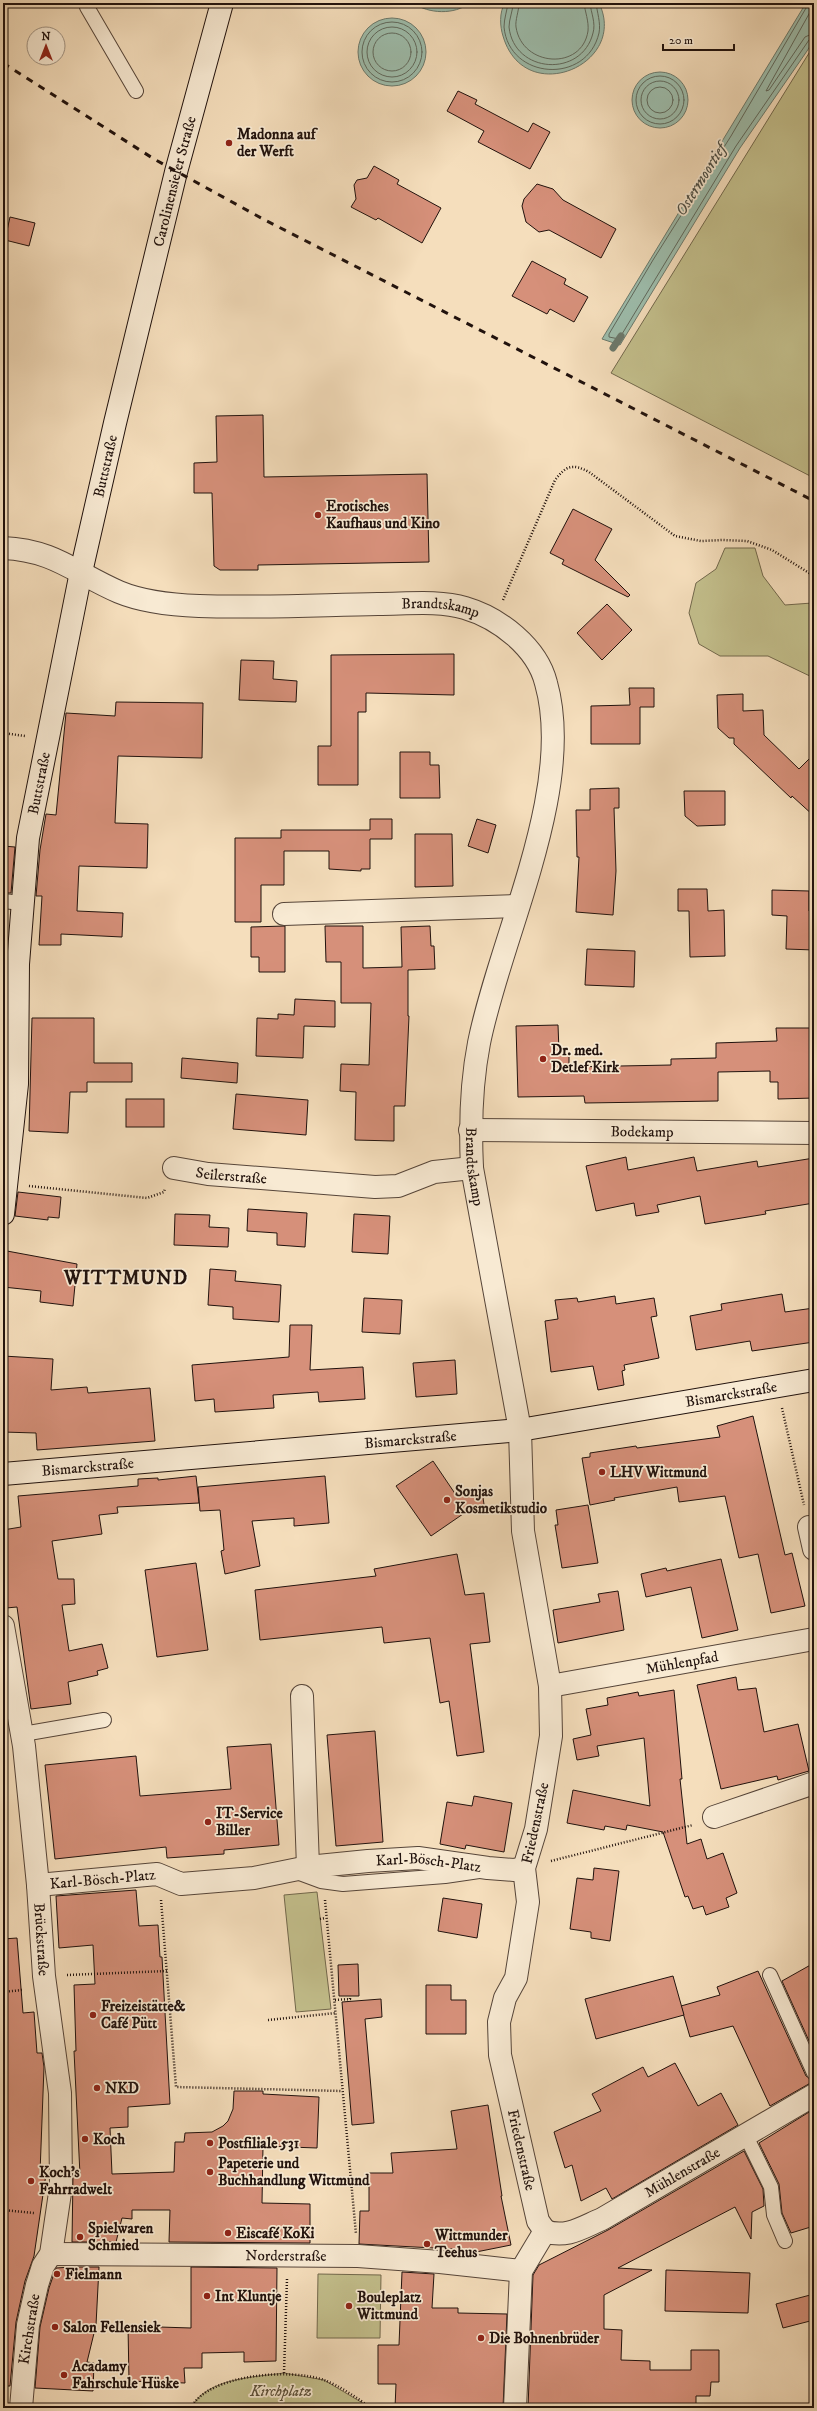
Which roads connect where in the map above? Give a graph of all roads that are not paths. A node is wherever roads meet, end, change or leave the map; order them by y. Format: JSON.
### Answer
{"nodes":[{"id":1,"x":89,"y":3,"type":"edge"},
{"id":2,"x":222,"y":3,"type":"edge"},
{"id":3,"x":136,"y":91,"type":"dead end"},
{"id":4,"x":131,"y":360,"type":"joint"},
{"id":5,"x":3,"y":548,"type":"edge"},
{"id":6,"x":81,"y":572,"type":"junction"},
{"id":7,"x":12,"y":902,"type":"edge"},
{"id":8,"x":518,"y":906,"type":"junction"},
{"id":9,"x":284,"y":914,"type":"dead end"},
{"id":10,"x":470,"y":1130,"type":"junction"},
{"id":11,"x":814,"y":1133,"type":"edge"},
{"id":12,"x":174,"y":1168,"type":"road end"},
{"id":13,"x":472,"y":1168,"type":"junction"},
{"id":14,"x":3,"y":1214,"type":"edge"},
{"id":15,"x":814,"y":1380,"type":"edge"},
{"id":16,"x":520,"y":1430,"type":"junction"},
{"id":17,"x":3,"y":1474,"type":"edge"},
{"id":18,"x":809,"y":1527,"type":"road end"},
{"id":19,"x":814,"y":1550,"type":"edge"},
{"id":20,"x":3,"y":1626,"type":"edge"},
{"id":21,"x":814,"y":1639,"type":"edge"},
{"id":22,"x":550,"y":1686,"type":"junction"},
{"id":23,"x":302,"y":1696,"type":"dead end"},
{"id":24,"x":104,"y":1720,"type":"dead end"},
{"id":25,"x":23,"y":1734,"type":"junction"},
{"id":26,"x":814,"y":1783,"type":"edge"},
{"id":27,"x":714,"y":1817,"type":"road end"},
{"id":28,"x":524,"y":1868,"type":"junction"},
{"id":29,"x":308,"y":1873,"type":"junction"},
{"id":30,"x":38,"y":1885,"type":"junction"},
{"id":31,"x":770,"y":1976,"type":"dead end"},
{"id":32,"x":814,"y":2073,"type":"edge"},
{"id":33,"x":814,"y":2095,"type":"edge"},
{"id":34,"x":746,"y":2136,"type":"junction"},
{"id":35,"x":545,"y":2231,"type":"junction"},
{"id":36,"x":785,"y":2241,"type":"dead end"},
{"id":37,"x":51,"y":2254,"type":"junction"},
{"id":38,"x":521,"y":2271,"type":"junction"},
{"id":39,"x":21,"y":2408,"type":"edge"},
{"id":40,"x":515,"y":2408,"type":"edge"}],
"edges":[{"from":1,"to":3,"type":"lane"},
{"from":2,"to":4,"type":"street","name":"Carolinensieler Straße"},
{"from":4,"to":6,"type":"street","name":"Buttstraße"},
{"from":5,"to":6,"type":"street","name":"Brandtskamp"},
{"from":6,"to":7,"type":"street","name":"Buttstraße"},
{"from":6,"to":8,"type":"street","name":"Brandtskamp"},
{"from":7,"to":14,"type":"street","name":"Buttstraße"},
{"from":8,"to":9,"type":"street"},
{"from":8,"to":10,"type":"street","name":"Brandtskamp"},
{"from":10,"to":11,"type":"street","name":"Bodekamp"},
{"from":10,"to":13,"type":"street","name":"Brandtskamp"},
{"from":12,"to":13,"type":"street","name":"Seilerstraße"},
{"from":13,"to":16,"type":"street","name":"Brandtskamp"},
{"from":15,"to":16,"type":"street","name":"Bismarckstraße"},
{"from":16,"to":17,"type":"street","name":"Bismarckstraße"},
{"from":16,"to":22,"type":"street","name":"Friedenstraße"},
{"from":18,"to":19,"type":"street"},
{"from":20,"to":25,"type":"street","name":"Brückstraße"},
{"from":21,"to":22,"type":"street","name":"Mühlenpfad"},
{"from":22,"to":28,"type":"street","name":"Friedenstraße"},
{"from":23,"to":29,"type":"street"},
{"from":24,"to":25,"type":"lane"},
{"from":25,"to":30,"type":"street","name":"Brückstraße"},
{"from":26,"to":27,"type":"street"},
{"from":28,"to":29,"type":"street","name":"Karl-Bösch-Platz"},
{"from":28,"to":35,"type":"street","name":"Friedenstraße"},
{"from":29,"to":30,"type":"street","name":"Karl-Bösch-Platz"},
{"from":30,"to":37,"type":"street","name":"Brückstraße"},
{"from":31,"to":32,"type":"lane"},
{"from":33,"to":34,"type":"street","name":"Mühlenstraße"},
{"from":34,"to":35,"type":"street","name":"Mühlenstraße"},
{"from":34,"to":36,"type":"lane"},
{"from":35,"to":38,"type":"street"},
{"from":37,"to":38,"type":"street","name":"Norderstraße"},
{"from":37,"to":39,"type":"street","name":"Kirchstraße"},
{"from":38,"to":40,"type":"street"}]}
